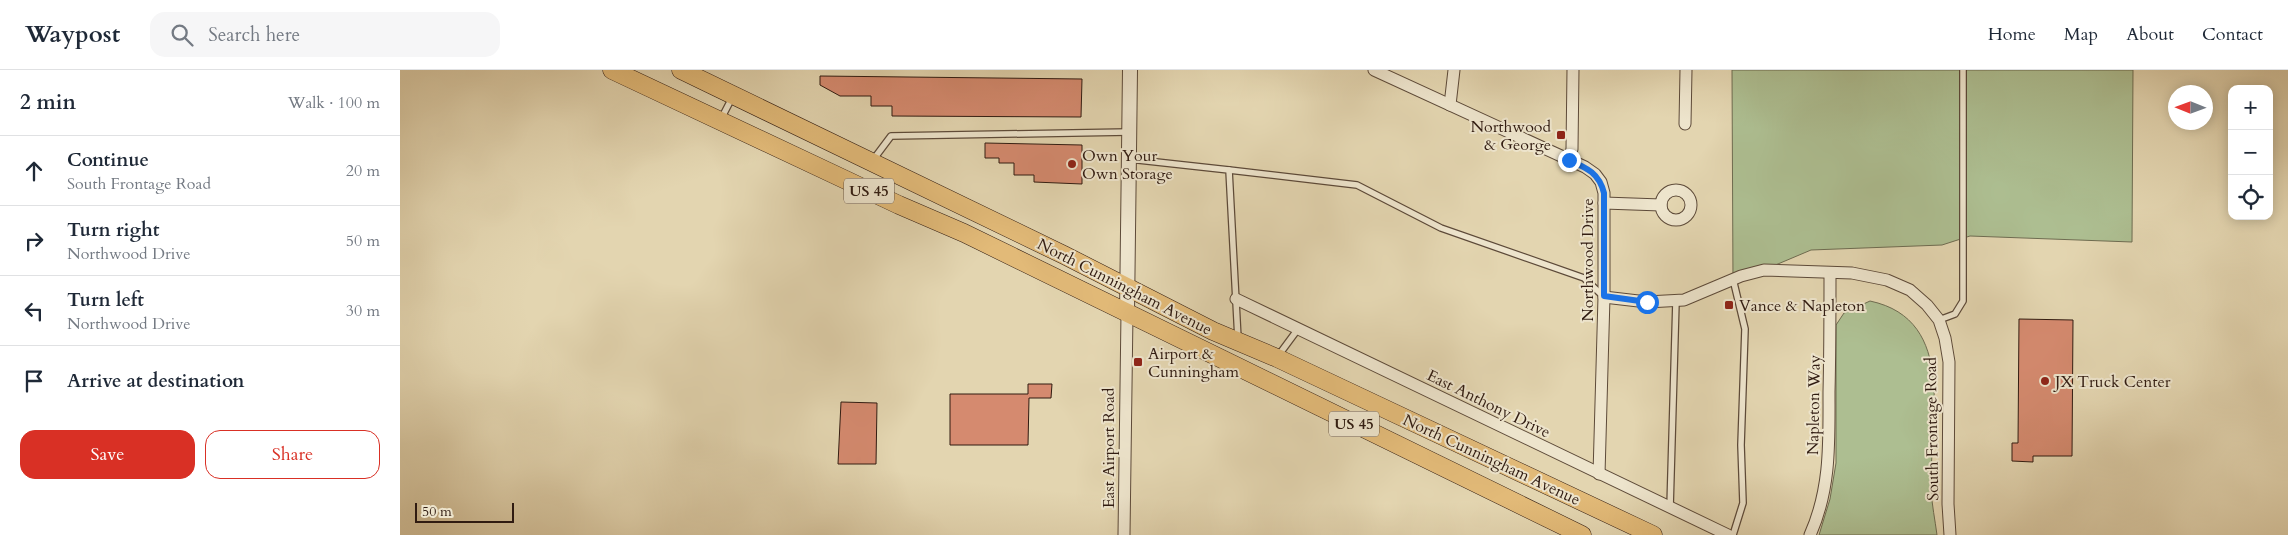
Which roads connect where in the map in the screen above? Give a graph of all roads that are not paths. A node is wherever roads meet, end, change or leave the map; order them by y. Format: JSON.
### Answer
{"nodes":[{"id":1,"x":612,"y":70,"type":"edge"},
{"id":2,"x":681,"y":70,"type":"edge"},
{"id":3,"x":1130,"y":70,"type":"edge"},
{"id":4,"x":1374,"y":70,"type":"edge"},
{"id":5,"x":1454,"y":70,"type":"edge"},
{"id":6,"x":1573,"y":70,"type":"edge"},
{"id":7,"x":1686,"y":70,"type":"edge"},
{"id":8,"x":1963,"y":70,"type":"edge"},
{"id":9,"x":733,"y":95,"type":"junction"},
{"id":10,"x":1450,"y":105,"type":"junction"},
{"id":11,"x":720,"y":121,"type":"junction"},
{"id":12,"x":1685,"y":124,"type":"dead end"},
{"id":13,"x":1130,"y":132,"type":"junction"},
{"id":14,"x":1129,"y":159,"type":"junction"},
{"id":15,"x":1569,"y":160,"type":"junction"},
{"id":16,"x":872,"y":162,"type":"junction"},
{"id":17,"x":1230,"y":170,"type":"junction"},
{"id":18,"x":1604,"y":203,"type":"junction"},
{"id":19,"x":1661,"y":204,"type":"dead end"},
{"id":20,"x":1830,"y":273,"type":"junction"},
{"id":21,"x":1734,"y":279,"type":"junction"},
{"id":22,"x":1127,"y":288,"type":"junction"},
{"id":23,"x":1604,"y":296,"type":"junction"},
{"id":24,"x":1236,"y":299,"type":"junction"},
{"id":25,"x":1676,"y":300,"type":"junction"},
{"id":26,"x":1126,"y":313,"type":"junction"},
{"id":27,"x":1939,"y":320,"type":"junction"},
{"id":28,"x":1298,"y":329,"type":"junction"},
{"id":29,"x":1238,"y":341,"type":"junction"},
{"id":30,"x":1277,"y":358,"type":"junction"},
{"id":31,"x":1599,"y":474,"type":"junction"},
{"id":32,"x":1670,"y":508,"type":"junction"},
{"id":33,"x":1124,"y":535,"type":"edge"},
{"id":34,"x":1582,"y":535,"type":"edge"},
{"id":35,"x":1653,"y":535,"type":"edge"},
{"id":36,"x":1728,"y":535,"type":"edge"},
{"id":37,"x":1733,"y":535,"type":"edge"},
{"id":38,"x":1810,"y":535,"type":"edge"},
{"id":39,"x":1950,"y":535,"type":"edge"}],
"edges":[{"from":1,"to":11,"type":"main road","name":"North Cunningham Avenue","number":"US 45"},
{"from":2,"to":9,"type":"main road","name":"North Cunningham Avenue","number":"US 45"},
{"from":3,"to":13,"type":"street"},
{"from":4,"to":10,"type":"street","name":"Northwood Drive"},
{"from":5,"to":10,"type":"street"},
{"from":6,"to":15,"type":"street"},
{"from":7,"to":12,"type":"street"},
{"from":8,"to":27,"type":"lane"},
{"from":9,"to":11,"type":"lane"},
{"from":9,"to":16,"type":"main road","name":"North Cunningham Avenue","number":"US 45"},
{"from":10,"to":15,"type":"street","name":"Northwood Drive"},
{"from":11,"to":26,"type":"main road","name":"North Cunningham Avenue","number":"US 45"},
{"from":13,"to":14,"type":"street"},
{"from":13,"to":16,"type":"lane"},
{"from":14,"to":17,"type":"lane"},
{"from":14,"to":22,"type":"street"},
{"from":15,"to":18,"type":"street","name":"Northwood Drive"},
{"from":16,"to":22,"type":"main road","name":"North Cunningham Avenue","number":"US 45"},
{"from":17,"to":23,"type":"lane"},
{"from":17,"to":24,"type":"lane"},
{"from":18,"to":19,"type":"street"},
{"from":18,"to":23,"type":"street","name":"Northwood Drive"},
{"from":20,"to":21,"type":"street","name":"South Frontage Road"},
{"from":20,"to":27,"type":"street","name":"South Frontage Road"},
{"from":20,"to":38,"type":"street","name":"Napleton Way"},
{"from":21,"to":25,"type":"street","name":"South Frontage Road"},
{"from":21,"to":37,"type":"lane"},
{"from":22,"to":26,"type":"street"},
{"from":22,"to":29,"type":"main road","name":"North Cunningham Avenue","number":"US 45"},
{"from":23,"to":25,"type":"street","name":"South Frontage Road"},
{"from":23,"to":31,"type":"street","name":"Northwood Drive"},
{"from":24,"to":28,"type":"street","name":"East Anthony Drive"},
{"from":24,"to":29,"type":"lane"},
{"from":25,"to":32,"type":"lane"},
{"from":26,"to":33,"type":"street","name":"East Airport Road"},
{"from":26,"to":34,"type":"main road","name":"North Cunningham Avenue","number":"US 45"},
{"from":27,"to":39,"type":"street","name":"South Frontage Road"},
{"from":28,"to":30,"type":"lane"},
{"from":28,"to":31,"type":"street","name":"East Anthony Drive"},
{"from":29,"to":30,"type":"main road","name":"North Cunningham Avenue","number":"US 45"},
{"from":30,"to":35,"type":"main road","name":"North Cunningham Avenue","number":"US 45"},
{"from":31,"to":32,"type":"street","name":"East Anthony Drive"},
{"from":32,"to":36,"type":"street","name":"East Anthony Drive"}]}
